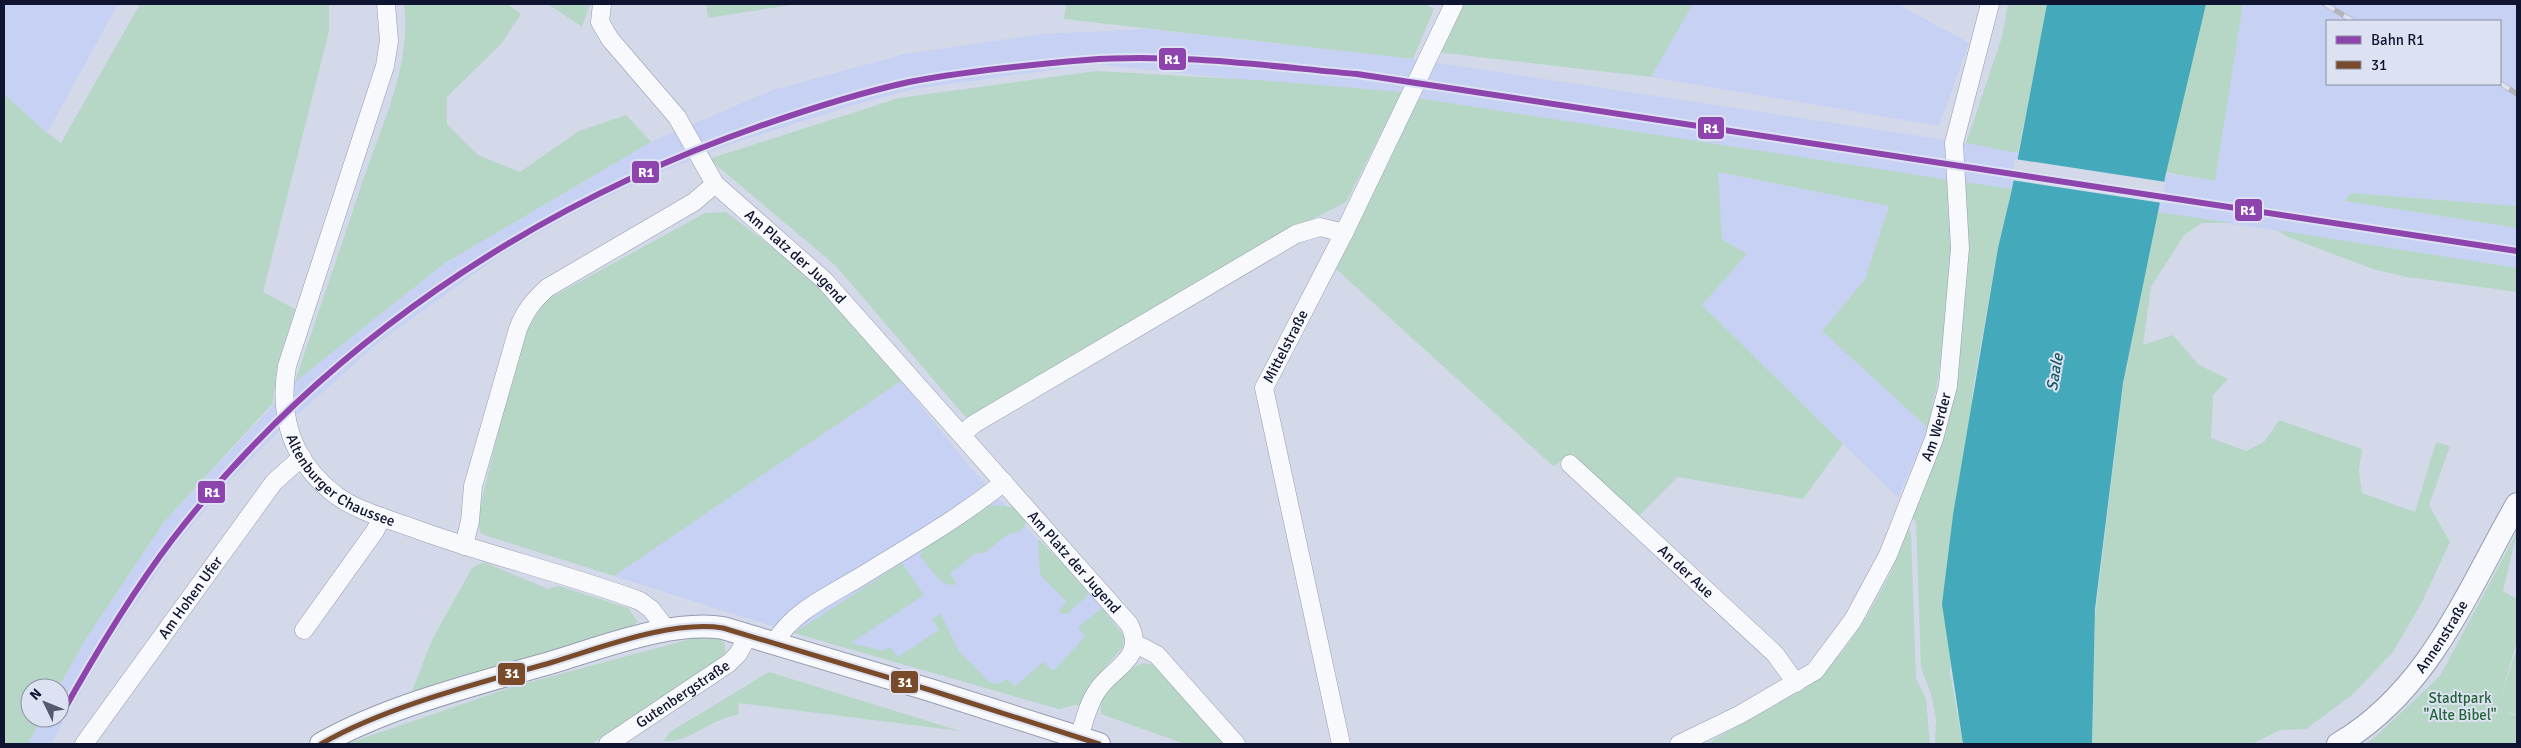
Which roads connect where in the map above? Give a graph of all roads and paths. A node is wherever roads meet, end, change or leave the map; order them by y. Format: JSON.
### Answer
{"nodes":[{"id":1,"x":386,"y":4,"type":"edge"},
{"id":2,"x":602,"y":4,"type":"edge"},
{"id":3,"x":1454,"y":4,"type":"edge"},
{"id":4,"x":1990,"y":4,"type":"edge"},
{"id":5,"x":715,"y":184,"type":"junction"},
{"id":6,"x":1344,"y":232,"type":"junction"},
{"id":7,"x":962,"y":434,"type":"junction"},
{"id":8,"x":302,"y":457,"type":"junction"},
{"id":9,"x":1570,"y":464,"type":"dead end"},
{"id":10,"x":1004,"y":482,"type":"junction"},
{"id":11,"x":2517,"y":504,"type":"edge"},
{"id":12,"x":382,"y":517,"type":"junction"},
{"id":13,"x":464,"y":546,"type":"junction"},
{"id":14,"x":304,"y":630,"type":"dead end"},
{"id":15,"x":667,"y":630,"type":"junction"},
{"id":16,"x":748,"y":636,"type":"junction"},
{"id":17,"x":774,"y":644,"type":"junction"},
{"id":18,"x":1134,"y":647,"type":"junction"},
{"id":19,"x":1796,"y":683,"type":"junction"},
{"id":20,"x":1089,"y":741,"type":"edge"},
{"id":21,"x":84,"y":744,"type":"edge"},
{"id":22,"x":321,"y":744,"type":"edge"},
{"id":23,"x":608,"y":744,"type":"edge"},
{"id":24,"x":1236,"y":744,"type":"edge"},
{"id":25,"x":1340,"y":744,"type":"edge"},
{"id":26,"x":1679,"y":744,"type":"edge"},
{"id":27,"x":2338,"y":744,"type":"edge"}],
"edges":[{"from":1,"to":8,"type":"street","name":"Altenburger Chaussee"},
{"from":2,"to":5,"type":"street","name":"Am Platz der Jugend"},
{"from":3,"to":6,"type":"street","name":"Mittelstraße"},
{"from":4,"to":19,"type":"street","name":"Am Werder"},
{"from":5,"to":7,"type":"street","name":"Am Platz der Jugend"},
{"from":5,"to":13,"type":"street"},
{"from":6,"to":7,"type":"street"},
{"from":6,"to":25,"type":"street","name":"Mittelstraße"},
{"from":7,"to":10,"type":"street","name":"Am Platz der Jugend"},
{"from":8,"to":12,"type":"street","name":"Altenburger Chaussee"},
{"from":8,"to":21,"type":"street","name":"Am Hohen Ufer"},
{"from":9,"to":19,"type":"street","name":"An der Aue"},
{"from":10,"to":17,"type":"street"},
{"from":10,"to":18,"type":"street","name":"Am Platz der Jugend"},
{"from":11,"to":27,"type":"main road","name":"Annenstraße"},
{"from":12,"to":13,"type":"street","name":"Altenburger Chaussee"},
{"from":12,"to":14,"type":"street"},
{"from":13,"to":15,"type":"street","name":"Altenburger Chaussee"},
{"from":15,"to":16,"type":"main road"},
{"from":15,"to":22,"type":"main road"},
{"from":16,"to":17,"type":"main road"},
{"from":16,"to":23,"type":"street","name":"Gutenbergstraße"},
{"from":17,"to":20,"type":"main road"},
{"from":18,"to":20,"type":"street"},
{"from":18,"to":24,"type":"street"},
{"from":19,"to":26,"type":"street","name":"Am Werder"}]}
